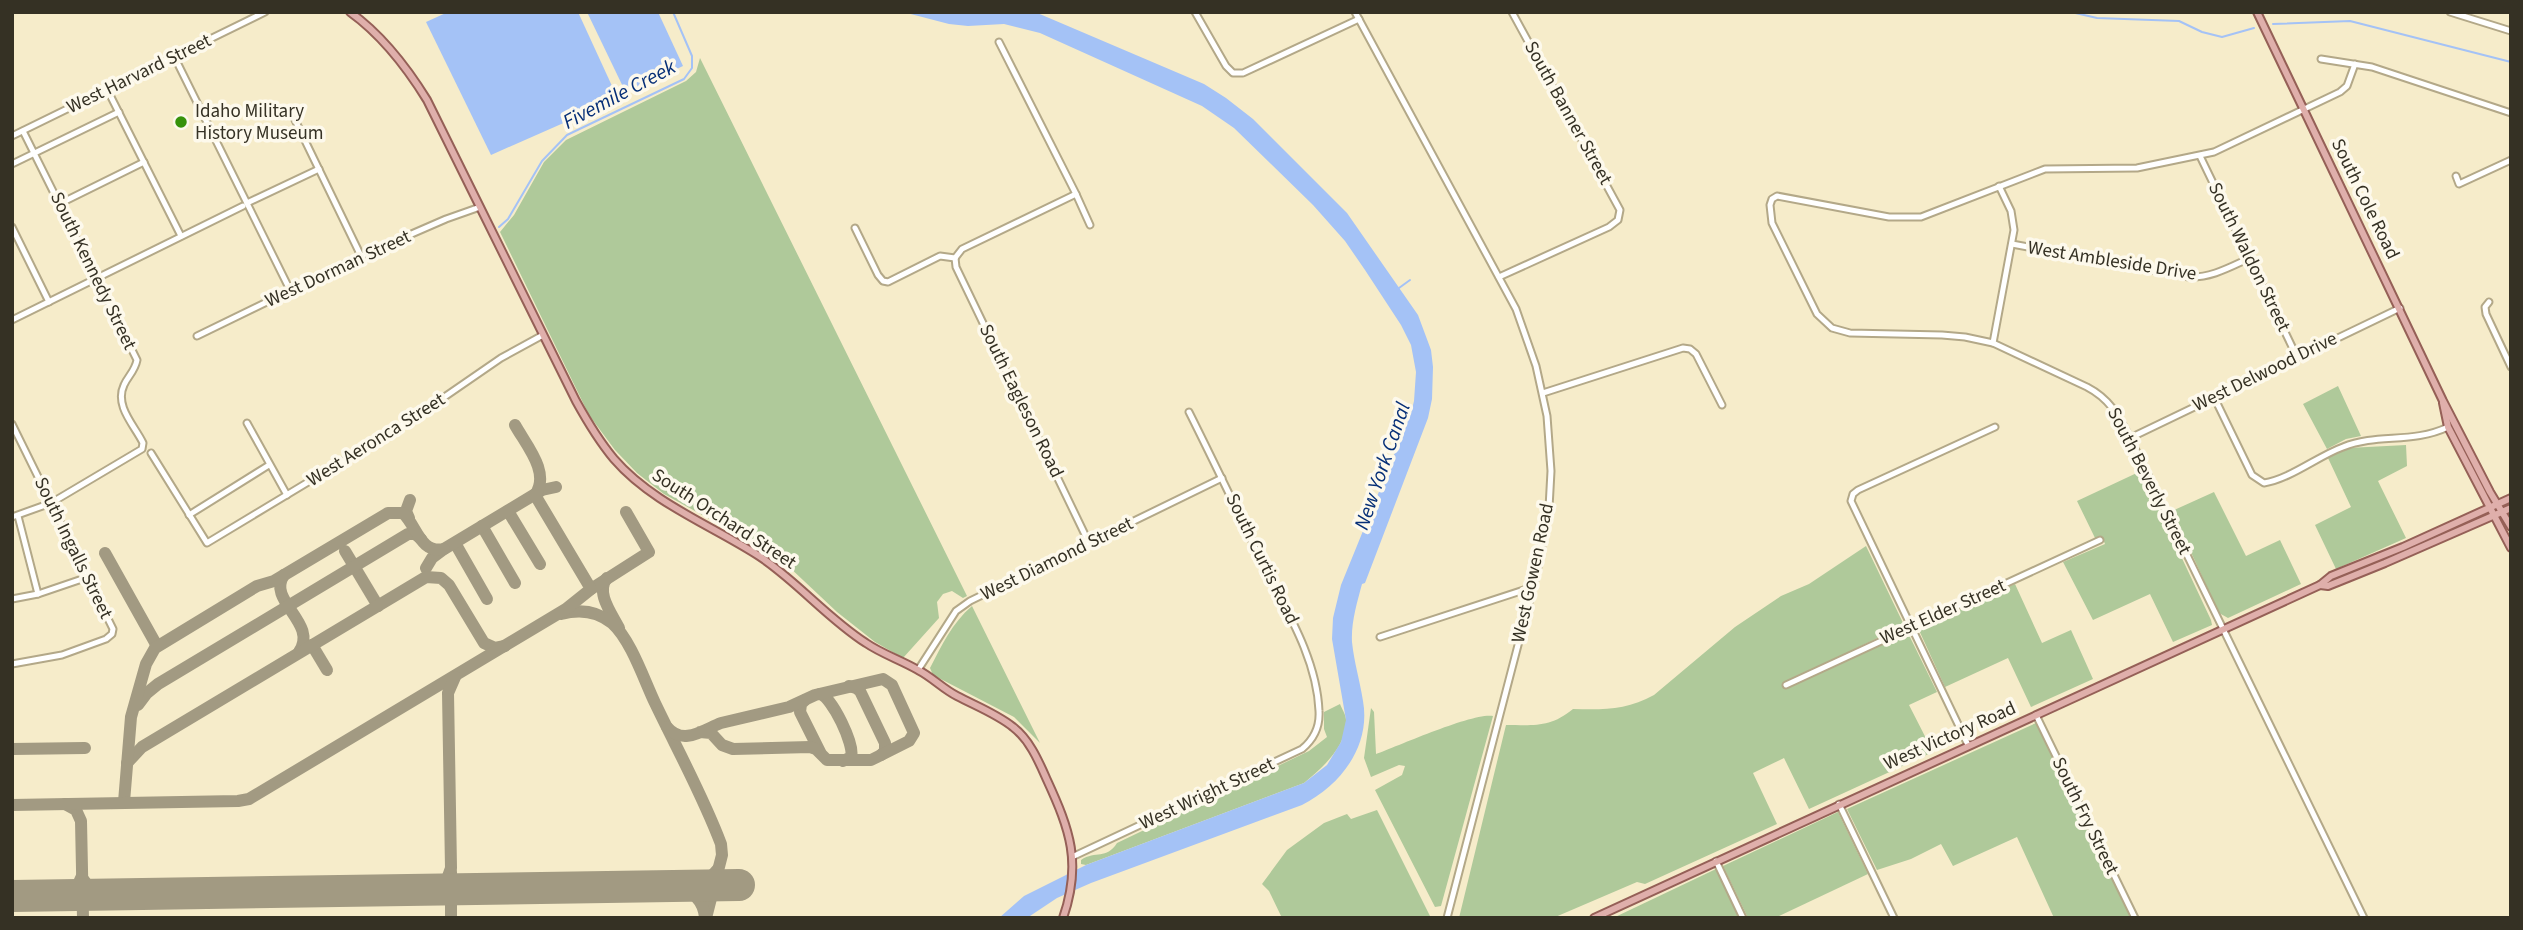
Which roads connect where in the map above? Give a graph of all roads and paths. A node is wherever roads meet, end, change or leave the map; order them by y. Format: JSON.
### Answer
{"nodes":[{"id":1,"x":265,"y":12,"type":"edge"},
{"id":2,"x":350,"y":12,"type":"edge"},
{"id":3,"x":1195,"y":12,"type":"edge"},
{"id":4,"x":1355,"y":12,"type":"edge"},
{"id":5,"x":1512,"y":12,"type":"edge"},
{"id":6,"x":2258,"y":12,"type":"edge"},
{"id":7,"x":2450,"y":12,"type":"edge"},
{"id":8,"x":2458,"y":13,"type":"edge"},
{"id":9,"x":1359,"y":19,"type":"junction"},
{"id":10,"x":2511,"y":31,"type":"edge"},
{"id":11,"x":999,"y":42,"type":"dead end"},
{"id":12,"x":174,"y":56,"type":"junction"},
{"id":13,"x":2321,"y":59,"type":"dead end"},
{"id":14,"x":2355,"y":64,"type":"junction"},
{"id":15,"x":107,"y":89,"type":"junction"},
{"id":16,"x":2304,"y":108,"type":"junction"},
{"id":17,"x":119,"y":112,"type":"junction"},
{"id":18,"x":2511,"y":113,"type":"edge"},
{"id":19,"x":295,"y":120,"type":"dead end"},
{"id":20,"x":23,"y":131,"type":"junction"},
{"id":21,"x":12,"y":136,"type":"edge"},
{"id":22,"x":35,"y":153,"type":"junction"},
{"id":23,"x":2200,"y":156,"type":"junction"},
{"id":24,"x":2511,"y":160,"type":"edge"},
{"id":25,"x":144,"y":162,"type":"junction"},
{"id":26,"x":12,"y":164,"type":"edge"},
{"id":27,"x":319,"y":169,"type":"junction"},
{"id":28,"x":2456,"y":176,"type":"dead end"},
{"id":29,"x":1999,"y":186,"type":"junction"},
{"id":30,"x":1076,"y":194,"type":"junction"},
{"id":31,"x":59,"y":204,"type":"junction"},
{"id":32,"x":245,"y":205,"type":"junction"},
{"id":33,"x":480,"y":207,"type":"junction"},
{"id":34,"x":1090,"y":225,"type":"dead end"},
{"id":35,"x":12,"y":228,"type":"edge"},
{"id":36,"x":855,"y":228,"type":"dead end"},
{"id":37,"x":181,"y":236,"type":"junction"},
{"id":38,"x":2012,"y":244,"type":"junction"},
{"id":39,"x":361,"y":256,"type":"junction"},
{"id":40,"x":955,"y":258,"type":"junction"},
{"id":41,"x":2250,"y":258,"type":"junction"},
{"id":42,"x":1499,"y":276,"type":"junction"},
{"id":43,"x":96,"y":279,"type":"junction"},
{"id":44,"x":290,"y":290,"type":"junction"},
{"id":45,"x":49,"y":302,"type":"junction"},
{"id":46,"x":2489,"y":302,"type":"dead end"},
{"id":47,"x":2400,"y":307,"type":"junction"},
{"id":48,"x":12,"y":320,"type":"edge"},
{"id":49,"x":543,"y":335,"type":"junction"},
{"id":50,"x":197,"y":336,"type":"dead end"},
{"id":51,"x":1993,"y":343,"type":"junction"},
{"id":52,"x":2297,"y":357,"type":"junction"},
{"id":53,"x":2511,"y":367,"type":"edge"},
{"id":54,"x":1543,"y":393,"type":"junction"},
{"id":55,"x":2214,"y":397,"type":"junction"},
{"id":56,"x":2443,"y":401,"type":"junction"},
{"id":57,"x":1723,"y":405,"type":"dead end"},
{"id":58,"x":1189,"y":412,"type":"dead end"},
{"id":59,"x":247,"y":423,"type":"dead end"},
{"id":60,"x":12,"y":424,"type":"edge"},
{"id":61,"x":1995,"y":427,"type":"dead end"},
{"id":62,"x":2448,"y":427,"type":"junction"},
{"id":63,"x":2462,"y":437,"type":"junction"},
{"id":64,"x":2130,"y":438,"type":"junction"},
{"id":65,"x":151,"y":453,"type":"dead end"},
{"id":66,"x":269,"y":465,"type":"junction"},
{"id":67,"x":1222,"y":478,"type":"junction"},
{"id":68,"x":287,"y":495,"type":"junction"},
{"id":69,"x":2511,"y":498,"type":"edge"},
{"id":70,"x":51,"y":503,"type":"junction"},
{"id":71,"x":2499,"y":503,"type":"junction"},
{"id":72,"x":2489,"y":508,"type":"junction"},
{"id":73,"x":2511,"y":508,"type":"edge"},
{"id":74,"x":2503,"y":512,"type":"junction"},
{"id":75,"x":189,"y":514,"type":"junction"},
{"id":76,"x":2494,"y":516,"type":"junction"},
{"id":77,"x":15,"y":517,"type":"edge"},
{"id":78,"x":2511,"y":527,"type":"edge"},
{"id":79,"x":2100,"y":540,"type":"dead end"},
{"id":80,"x":1089,"y":543,"type":"junction"},
{"id":81,"x":2511,"y":548,"type":"edge"},
{"id":82,"x":2365,"y":563,"type":"junction"},
{"id":83,"x":88,"y":577,"type":"junction"},
{"id":84,"x":2343,"y":579,"type":"junction"},
{"id":85,"x":2320,"y":585,"type":"junction"},
{"id":86,"x":1533,"y":586,"type":"junction"},
{"id":87,"x":38,"y":594,"type":"junction"},
{"id":88,"x":12,"y":599,"type":"edge"},
{"id":89,"x":1910,"y":626,"type":"junction"},
{"id":90,"x":2223,"y":629,"type":"junction"},
{"id":91,"x":1380,"y":637,"type":"dead end"},
{"id":92,"x":12,"y":664,"type":"edge"},
{"id":93,"x":918,"y":670,"type":"junction"},
{"id":94,"x":1786,"y":685,"type":"dead end"},
{"id":95,"x":1320,"y":712,"type":"joint"},
{"id":96,"x":2036,"y":715,"type":"junction"},
{"id":97,"x":1968,"y":745,"type":"junction"},
{"id":98,"x":1839,"y":804,"type":"junction"},
{"id":99,"x":1072,"y":857,"type":"junction"},
{"id":100,"x":1716,"y":861,"type":"junction"},
{"id":101,"x":1063,"y":918,"type":"edge"},
{"id":102,"x":1447,"y":918,"type":"edge"},
{"id":103,"x":1594,"y":918,"type":"edge"},
{"id":104,"x":1743,"y":918,"type":"edge"},
{"id":105,"x":1894,"y":918,"type":"edge"},
{"id":106,"x":2135,"y":918,"type":"edge"},
{"id":107,"x":2364,"y":918,"type":"edge"}],
"edges":[{"from":1,"to":12,"type":"street","name":"West Harvard Street"},
{"from":2,"to":33,"type":"main road","name":"South Orchard Street"},
{"from":3,"to":9,"type":"street"},
{"from":4,"to":9,"type":"street","name":"West Gowen Road"},
{"from":5,"to":42,"type":"street","name":"South Banner Street"},
{"from":6,"to":16,"type":"main road","name":"South Cole Road"},
{"from":7,"to":8,"type":"street"},
{"from":8,"to":10,"type":"street"},
{"from":9,"to":42,"type":"street","name":"West Gowen Road"},
{"from":11,"to":30,"type":"street"},
{"from":12,"to":15,"type":"street","name":"West Harvard Street"},
{"from":12,"to":32,"type":"street"},
{"from":13,"to":14,"type":"street"},
{"from":14,"to":16,"type":"street"},
{"from":14,"to":18,"type":"street"},
{"from":15,"to":17,"type":"street"},
{"from":15,"to":20,"type":"street","name":"West Harvard Street"},
{"from":16,"to":23,"type":"street"},
{"from":16,"to":47,"type":"main road","name":"South Cole Road"},
{"from":17,"to":22,"type":"street"},
{"from":17,"to":25,"type":"street"},
{"from":19,"to":27,"type":"street"},
{"from":20,"to":21,"type":"street","name":"West Harvard Street"},
{"from":20,"to":22,"type":"street","name":"South Kennedy Street"},
{"from":22,"to":26,"type":"street"},
{"from":22,"to":31,"type":"street","name":"South Kennedy Street"},
{"from":23,"to":29,"type":"street"},
{"from":23,"to":41,"type":"street","name":"South Waldon Street"},
{"from":24,"to":28,"type":"street"},
{"from":25,"to":31,"type":"street"},
{"from":25,"to":37,"type":"street"},
{"from":27,"to":32,"type":"street"},
{"from":27,"to":39,"type":"street"},
{"from":29,"to":38,"type":"street"},
{"from":29,"to":51,"type":"street","name":"South Beverly Street"},
{"from":30,"to":34,"type":"street"},
{"from":30,"to":40,"type":"street"},
{"from":31,"to":43,"type":"street","name":"South Kennedy Street"},
{"from":32,"to":37,"type":"street"},
{"from":32,"to":44,"type":"street"},
{"from":33,"to":39,"type":"street","name":"West Dorman Street"},
{"from":33,"to":49,"type":"main road","name":"South Orchard Street"},
{"from":35,"to":45,"type":"street"},
{"from":36,"to":40,"type":"street"},
{"from":37,"to":43,"type":"street"},
{"from":38,"to":41,"type":"street","name":"West Ambleside Drive"},
{"from":38,"to":51,"type":"street"},
{"from":39,"to":44,"type":"street","name":"West Dorman Street"},
{"from":40,"to":80,"type":"street","name":"South Eagleson Road"},
{"from":41,"to":52,"type":"street","name":"South Waldon Street"},
{"from":42,"to":54,"type":"street","name":"West Gowen Road"},
{"from":43,"to":45,"type":"street"},
{"from":43,"to":70,"type":"street","name":"South Kennedy Street"},
{"from":44,"to":50,"type":"street","name":"West Dorman Street"},
{"from":45,"to":48,"type":"street"},
{"from":46,"to":53,"type":"street"},
{"from":47,"to":52,"type":"street","name":"West Delwood Drive"},
{"from":47,"to":56,"type":"main road","name":"South Cole Road"},
{"from":49,"to":68,"type":"street","name":"West Aeronca Street"},
{"from":49,"to":93,"type":"main road","name":"South Orchard Street"},
{"from":51,"to":64,"type":"street","name":"South Beverly Street"},
{"from":52,"to":55,"type":"street","name":"West Delwood Drive"},
{"from":54,"to":57,"type":"street"},
{"from":54,"to":86,"type":"street","name":"West Gowen Road"},
{"from":55,"to":62,"type":"street"},
{"from":55,"to":64,"type":"street","name":"West Delwood Drive"},
{"from":56,"to":62,"type":"main road","name":"South Cole Road"},
{"from":56,"to":63,"type":"main road","name":"South Cole Road"},
{"from":58,"to":67,"type":"street","name":"South Curtis Road"},
{"from":59,"to":66,"type":"street"},
{"from":60,"to":70,"type":"street","name":"South Ingalls Street"},
{"from":61,"to":89,"type":"street"},
{"from":62,"to":63,"type":"main road","name":"South Cole Road"},
{"from":62,"to":72,"type":"main road","name":"South Cole Road"},
{"from":63,"to":71,"type":"main road","name":"South Cole Road"},
{"from":64,"to":90,"type":"street","name":"South Beverly Street"},
{"from":65,"to":75,"type":"street"},
{"from":66,"to":68,"type":"street"},
{"from":66,"to":75,"type":"street"},
{"from":67,"to":80,"type":"street","name":"West Diamond Street"},
{"from":67,"to":95,"type":"street","name":"South Curtis Road"},
{"from":68,"to":75,"type":"street","name":"West Aeronca Street"},
{"from":69,"to":71,"type":"main road","name":"West Victory Road"},
{"from":70,"to":77,"type":"street"},
{"from":70,"to":83,"type":"street","name":"South Ingalls Street"},
{"from":71,"to":72,"type":"main road","name":"West Victory Road"},
{"from":71,"to":74,"type":"main road","name":"South Cole Road"},
{"from":72,"to":76,"type":"main road","name":"South Cole Road"},
{"from":72,"to":82,"type":"main road","name":"West Victory Road"},
{"from":73,"to":74,"type":"main road","name":"West Victory Road"},
{"from":74,"to":76,"type":"main road","name":"West Victory Road"},
{"from":74,"to":78,"type":"main road","name":"South Cole Road"},
{"from":76,"to":81,"type":"main road","name":"South Cole Road"},
{"from":76,"to":84,"type":"main road","name":"West Victory Road"},
{"from":77,"to":87,"type":"street"},
{"from":79,"to":89,"type":"street","name":"West Elder Street"},
{"from":80,"to":93,"type":"street","name":"West Diamond Street"},
{"from":82,"to":84,"type":"main road","name":"West Victory Road"},
{"from":82,"to":85,"type":"main road","name":"West Victory Road"},
{"from":83,"to":87,"type":"street"},
{"from":83,"to":92,"type":"street","name":"South Ingalls Street"},
{"from":84,"to":85,"type":"main road","name":"West Victory Road"},
{"from":85,"to":90,"type":"main road","name":"West Victory Road"},
{"from":86,"to":91,"type":"street"},
{"from":86,"to":102,"type":"street","name":"West Gowen Road"},
{"from":87,"to":88,"type":"street"},
{"from":89,"to":94,"type":"street","name":"West Elder Street"},
{"from":89,"to":97,"type":"street"},
{"from":90,"to":96,"type":"main road","name":"West Victory Road"},
{"from":90,"to":107,"type":"street","name":"South Beverly Street"},
{"from":93,"to":99,"type":"main road","name":"South Orchard Street"},
{"from":95,"to":99,"type":"street","name":"West Wright Street"},
{"from":96,"to":97,"type":"main road","name":"West Victory Road"},
{"from":96,"to":106,"type":"street","name":"South Fry Street"},
{"from":97,"to":98,"type":"main road","name":"West Victory Road"},
{"from":98,"to":100,"type":"main road","name":"West Victory Road"},
{"from":98,"to":105,"type":"street"},
{"from":99,"to":101,"type":"main road","name":"South Orchard Street"},
{"from":100,"to":103,"type":"main road","name":"West Victory Road"},
{"from":100,"to":104,"type":"street"}]}
